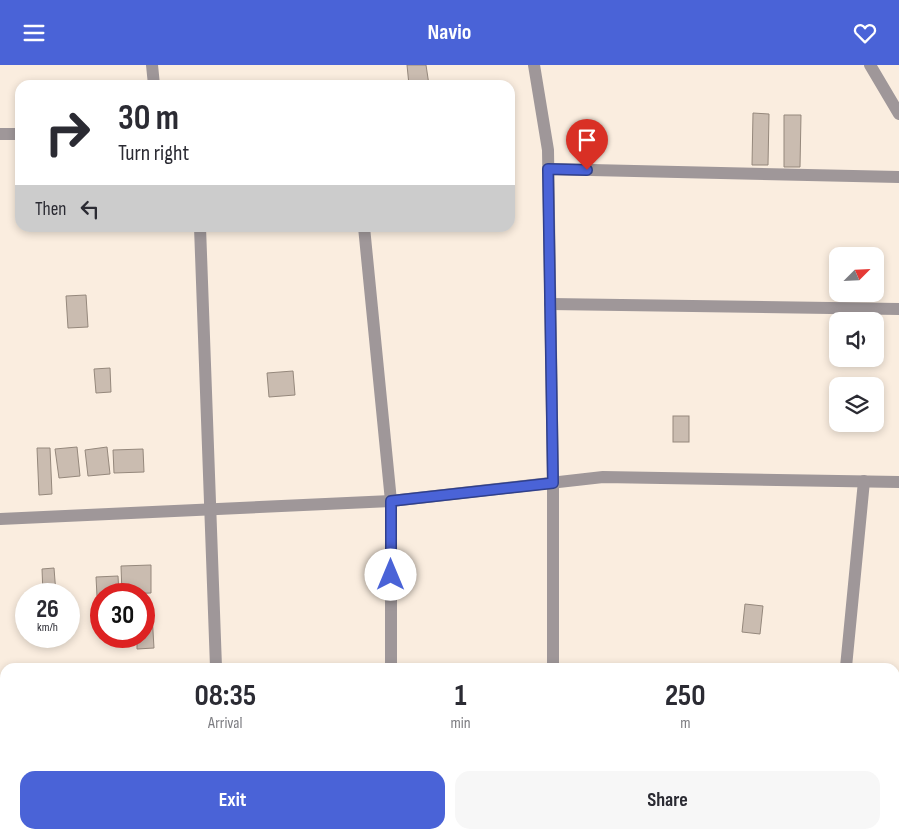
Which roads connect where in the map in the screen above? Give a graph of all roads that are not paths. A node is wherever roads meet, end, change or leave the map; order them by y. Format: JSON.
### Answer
{"nodes":[{"id":1,"x":152,"y":65,"type":"edge"},
{"id":2,"x":534,"y":65,"type":"edge"},
{"id":3,"x":870,"y":65,"type":"edge"},
{"id":4,"x":154,"y":80,"type":"edge"},
{"id":5,"x":899,"y":114,"type":"edge"},
{"id":6,"x":0,"y":134,"type":"edge"},
{"id":7,"x":15,"y":134,"type":"edge"},
{"id":8,"x":548,"y":169,"type":"junction"},
{"id":9,"x":899,"y":177,"type":"edge"},
{"id":10,"x":200,"y":232,"type":"edge"},
{"id":11,"x":364,"y":232,"type":"edge"},
{"id":12,"x":550,"y":304,"type":"junction"},
{"id":13,"x":899,"y":309,"type":"edge"},
{"id":14,"x":864,"y":481,"type":"junction"},
{"id":15,"x":899,"y":482,"type":"edge"},
{"id":16,"x":553,"y":483,"type":"junction"},
{"id":17,"x":391,"y":501,"type":"junction"},
{"id":18,"x":210,"y":509,"type":"junction"},
{"id":19,"x":0,"y":519,"type":"edge"},
{"id":20,"x":216,"y":663,"type":"edge"},
{"id":21,"x":391,"y":663,"type":"edge"},
{"id":22,"x":553,"y":663,"type":"edge"},
{"id":23,"x":846,"y":663,"type":"edge"}],
"edges":[{"from":1,"to":4,"type":"street"},
{"from":2,"to":8,"type":"street"},
{"from":3,"to":5,"type":"street"},
{"from":6,"to":7,"type":"street"},
{"from":8,"to":9,"type":"street"},
{"from":8,"to":12,"type":"street"},
{"from":10,"to":18,"type":"street"},
{"from":11,"to":17,"type":"street"},
{"from":12,"to":13,"type":"street"},
{"from":12,"to":16,"type":"street"},
{"from":14,"to":15,"type":"street"},
{"from":14,"to":16,"type":"street"},
{"from":14,"to":23,"type":"street"},
{"from":16,"to":17,"type":"street"},
{"from":16,"to":22,"type":"street"},
{"from":17,"to":18,"type":"street"},
{"from":17,"to":21,"type":"street"},
{"from":18,"to":19,"type":"street"},
{"from":18,"to":20,"type":"street"}]}
